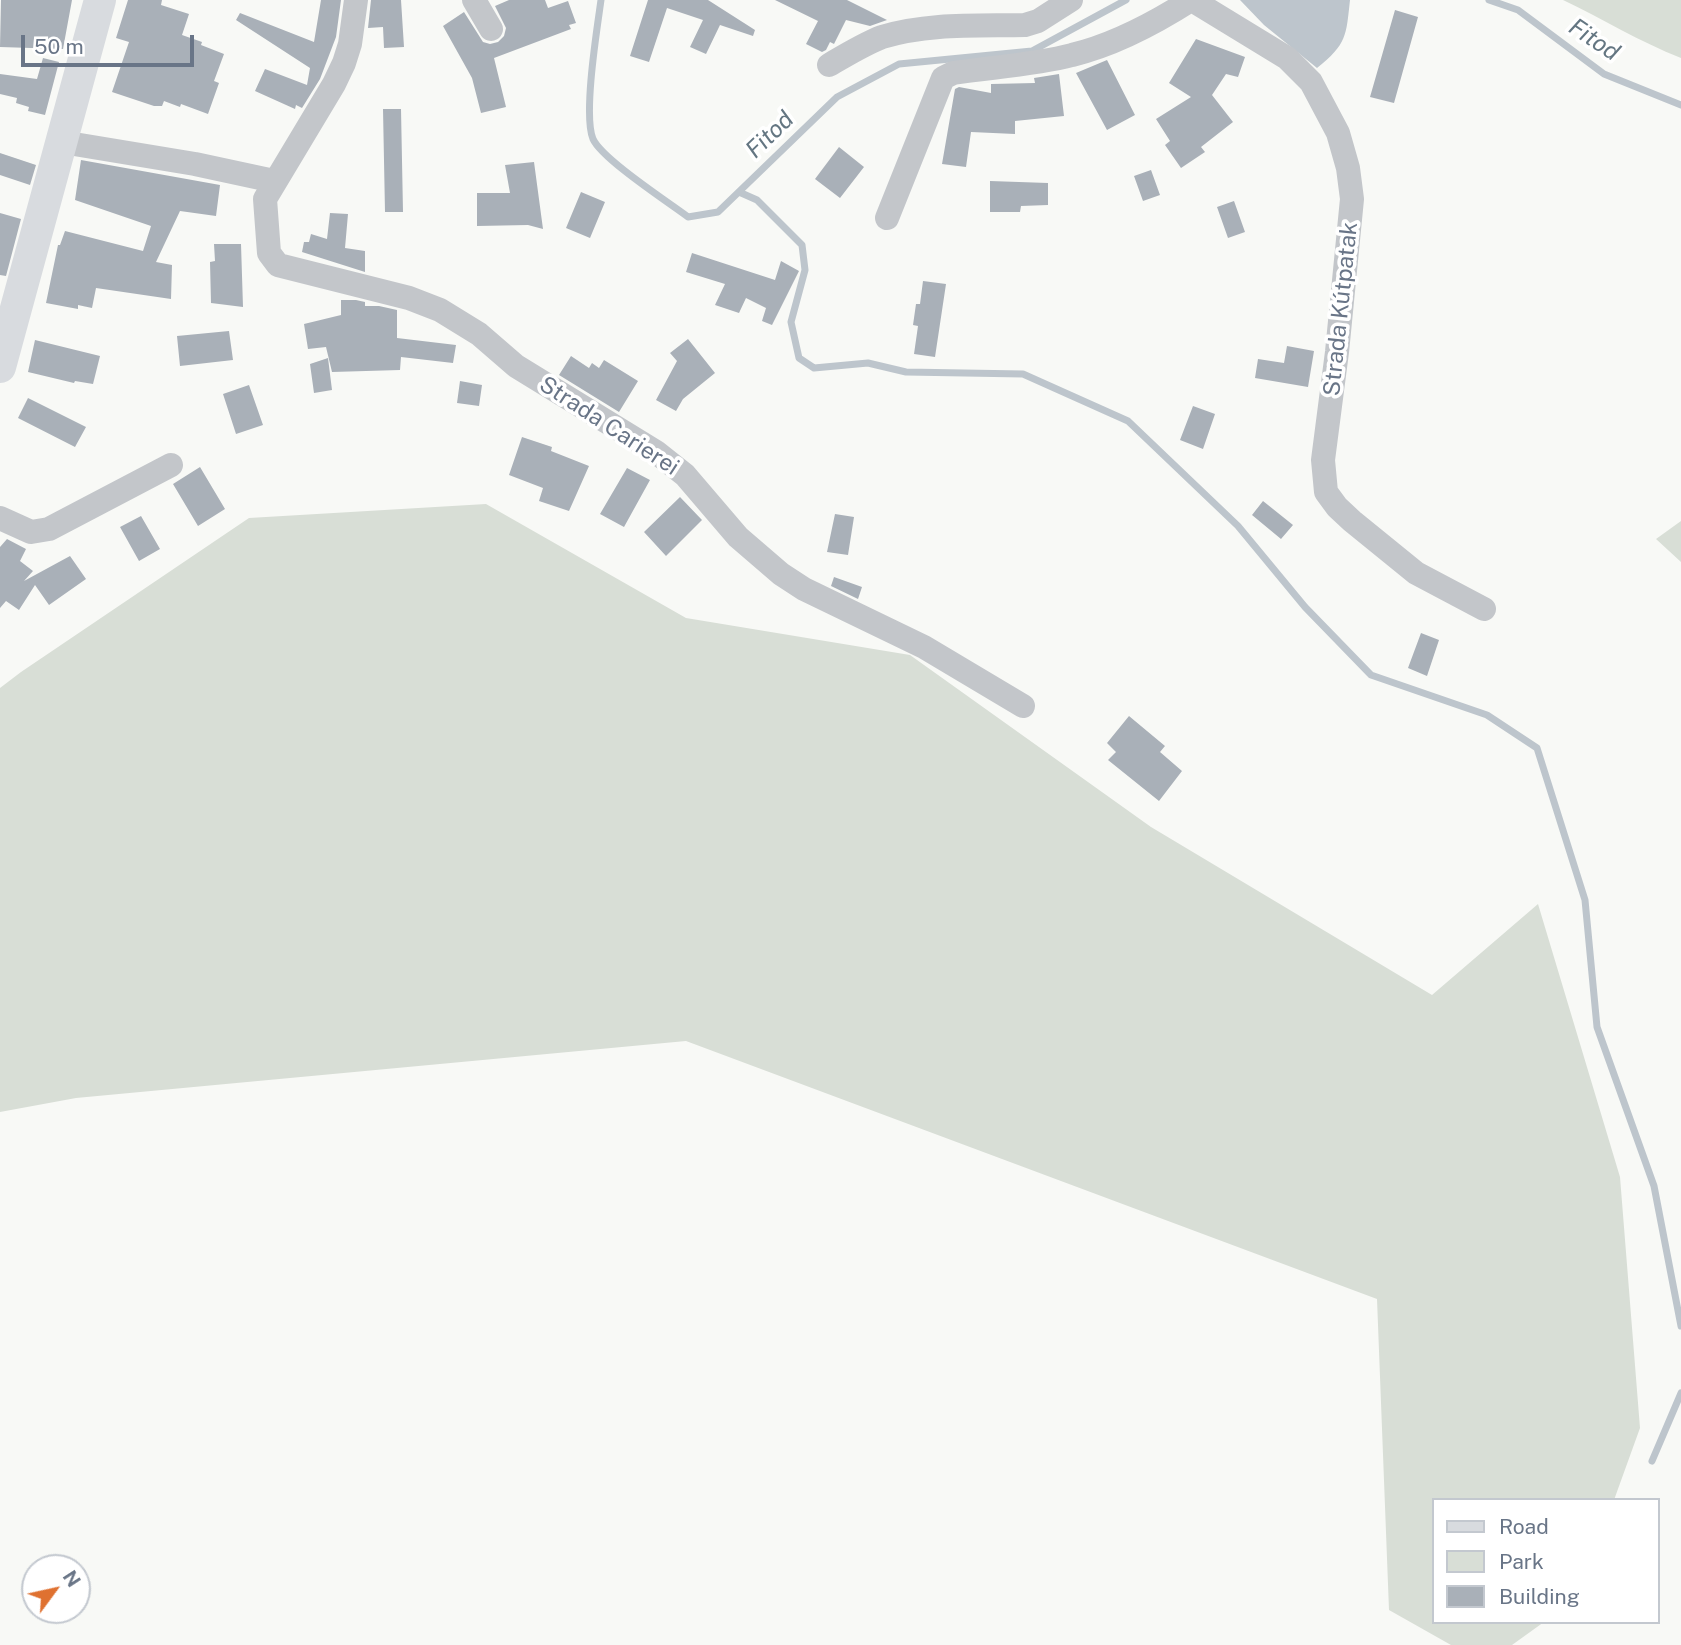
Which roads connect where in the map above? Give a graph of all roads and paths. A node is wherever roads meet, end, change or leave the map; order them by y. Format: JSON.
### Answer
{"nodes":[{"id":1,"x":100,"y":0,"type":"edge"},
{"id":2,"x":356,"y":0,"type":"edge"},
{"id":3,"x":474,"y":0,"type":"edge"},
{"id":4,"x":1071,"y":0,"type":"edge"},
{"id":5,"x":1191,"y":0,"type":"edge"},
{"id":6,"x":491,"y":29,"type":"dead end"},
{"id":7,"x":829,"y":65,"type":"dead end"},
{"id":8,"x":62,"y":142,"type":"junction"},
{"id":9,"x":274,"y":181,"type":"junction"},
{"id":10,"x":887,"y":218,"type":"dead end"},
{"id":11,"x":0,"y":367,"type":"edge"},
{"id":12,"x":171,"y":465,"type":"dead end"},
{"id":13,"x":0,"y":518,"type":"edge"},
{"id":14,"x":1483,"y":609,"type":"dead end"},
{"id":15,"x":1023,"y":706,"type":"dead end"}],
"edges":[{"from":1,"to":8,"type":"main road"},
{"from":2,"to":9,"type":"street","name":"Strada Carierei"},
{"from":3,"to":6,"type":"street"},
{"from":4,"to":7,"type":"street"},
{"from":5,"to":10,"type":"street","name":"Strada Kútpatak"},
{"from":5,"to":14,"type":"street","name":"Strada Kútpatak"},
{"from":8,"to":9,"type":"street"},
{"from":8,"to":11,"type":"main road"},
{"from":9,"to":15,"type":"street","name":"Strada Carierei"},
{"from":12,"to":13,"type":"street"}]}
